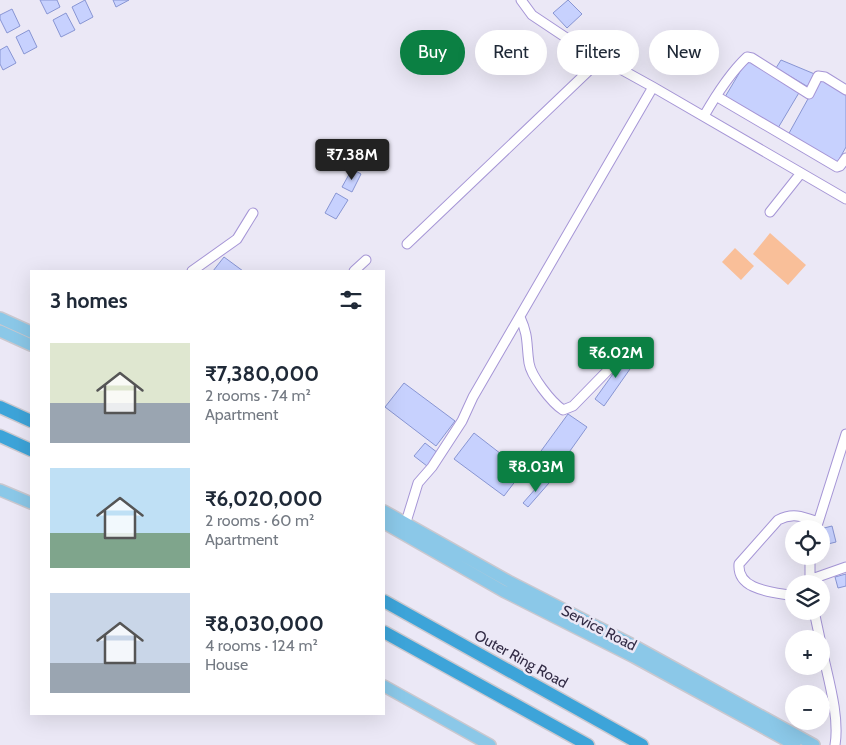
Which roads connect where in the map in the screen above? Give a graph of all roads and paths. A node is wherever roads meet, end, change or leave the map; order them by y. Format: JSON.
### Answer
{"nodes":[{"id":1,"x":521,"y":0,"type":"edge"},
{"id":2,"x":557,"y":31,"type":"edge"},
{"id":3,"x":584,"y":75,"type":"edge"},
{"id":4,"x":631,"y":75,"type":"edge"},
{"id":5,"x":653,"y":87,"type":"junction"},
{"id":6,"x":846,"y":90,"type":"edge"},
{"id":7,"x":716,"y":96,"type":"junction"},
{"id":8,"x":704,"y":116,"type":"junction"},
{"id":9,"x":846,"y":158,"type":"edge"},
{"id":10,"x":801,"y":173,"type":"junction"},
{"id":11,"x":846,"y":199,"type":"edge"},
{"id":12,"x":252,"y":212,"type":"dead end"},
{"id":13,"x":770,"y":212,"type":"dead end"},
{"id":14,"x":407,"y":244,"type":"dead end"},
{"id":15,"x":366,"y":260,"type":"dead end"},
{"id":16,"x":193,"y":270,"type":"edge"},
{"id":17,"x":355,"y":270,"type":"edge"},
{"id":18,"x":520,"y":317,"type":"junction"},
{"id":19,"x":0,"y":318,"type":"edge"},
{"id":20,"x":0,"y":331,"type":"edge"},
{"id":21,"x":30,"y":332,"type":"edge"},
{"id":22,"x":30,"y":345,"type":"edge"},
{"id":23,"x":614,"y":363,"type":"dead end"},
{"id":24,"x":0,"y":407,"type":"edge"},
{"id":25,"x":30,"y":421,"type":"edge"},
{"id":26,"x":846,"y":434,"type":"edge"},
{"id":27,"x":0,"y":436,"type":"edge"},
{"id":28,"x":30,"y":450,"type":"edge"},
{"id":29,"x":842,"y":461,"type":"edge"},
{"id":30,"x":0,"y":490,"type":"edge"},
{"id":31,"x":30,"y":503,"type":"edge"},
{"id":32,"x":385,"y":512,"type":"edge"},
{"id":33,"x":807,"y":520,"type":"edge"},
{"id":34,"x":819,"y":520,"type":"edge"},
{"id":35,"x":406,"y":522,"type":"junction"},
{"id":36,"x":385,"y":523,"type":"edge"},
{"id":37,"x":846,"y":567,"type":"edge"},
{"id":38,"x":827,"y":575,"type":"edge"},
{"id":39,"x":785,"y":594,"type":"edge"},
{"id":40,"x":385,"y":602,"type":"edge"},
{"id":41,"x":385,"y":633,"type":"edge"},
{"id":42,"x":827,"y":675,"type":"edge"},
{"id":43,"x":385,"y":687,"type":"edge"},
{"id":44,"x":846,"y":728,"type":"edge"},
{"id":45,"x":836,"y":730,"type":"junction"},
{"id":46,"x":490,"y":745,"type":"edge"},
{"id":47,"x":588,"y":745,"type":"edge"},
{"id":48,"x":642,"y":745,"type":"edge"},
{"id":49,"x":795,"y":745,"type":"edge"},
{"id":50,"x":814,"y":745,"type":"edge"},
{"id":51,"x":835,"y":745,"type":"edge"}],
"edges":[{"from":1,"to":2,"type":"street"},
{"from":3,"to":14,"type":"street"},
{"from":4,"to":5,"type":"street"},
{"from":5,"to":8,"type":"street"},
{"from":5,"to":18,"type":"street"},
{"from":6,"to":7,"type":"street"},
{"from":7,"to":8,"type":"street"},
{"from":7,"to":9,"type":"street"},
{"from":8,"to":10,"type":"street"},
{"from":10,"to":11,"type":"street"},
{"from":10,"to":13,"type":"street"},
{"from":12,"to":16,"type":"street"},
{"from":15,"to":17,"type":"street"},
{"from":18,"to":23,"type":"street"},
{"from":18,"to":35,"type":"street"},
{"from":19,"to":21,"type":"main road"},
{"from":20,"to":22,"type":"main road"},
{"from":24,"to":25,"type":"highway"},
{"from":26,"to":29,"type":"street"},
{"from":27,"to":28,"type":"highway"},
{"from":29,"to":34,"type":"street"},
{"from":30,"to":31,"type":"main road"},
{"from":32,"to":35,"type":"main road","name":"Service Road"},
{"from":33,"to":39,"type":"street"},
{"from":35,"to":50,"type":"main road","name":"Service Road"},
{"from":36,"to":49,"type":"main road"},
{"from":37,"to":38,"type":"street"},
{"from":40,"to":48,"type":"highway","name":"Outer Ring Road"},
{"from":41,"to":47,"type":"highway"},
{"from":42,"to":45,"type":"street"},
{"from":43,"to":46,"type":"main road"},
{"from":44,"to":45,"type":"street"},
{"from":45,"to":51,"type":"street"}]}
